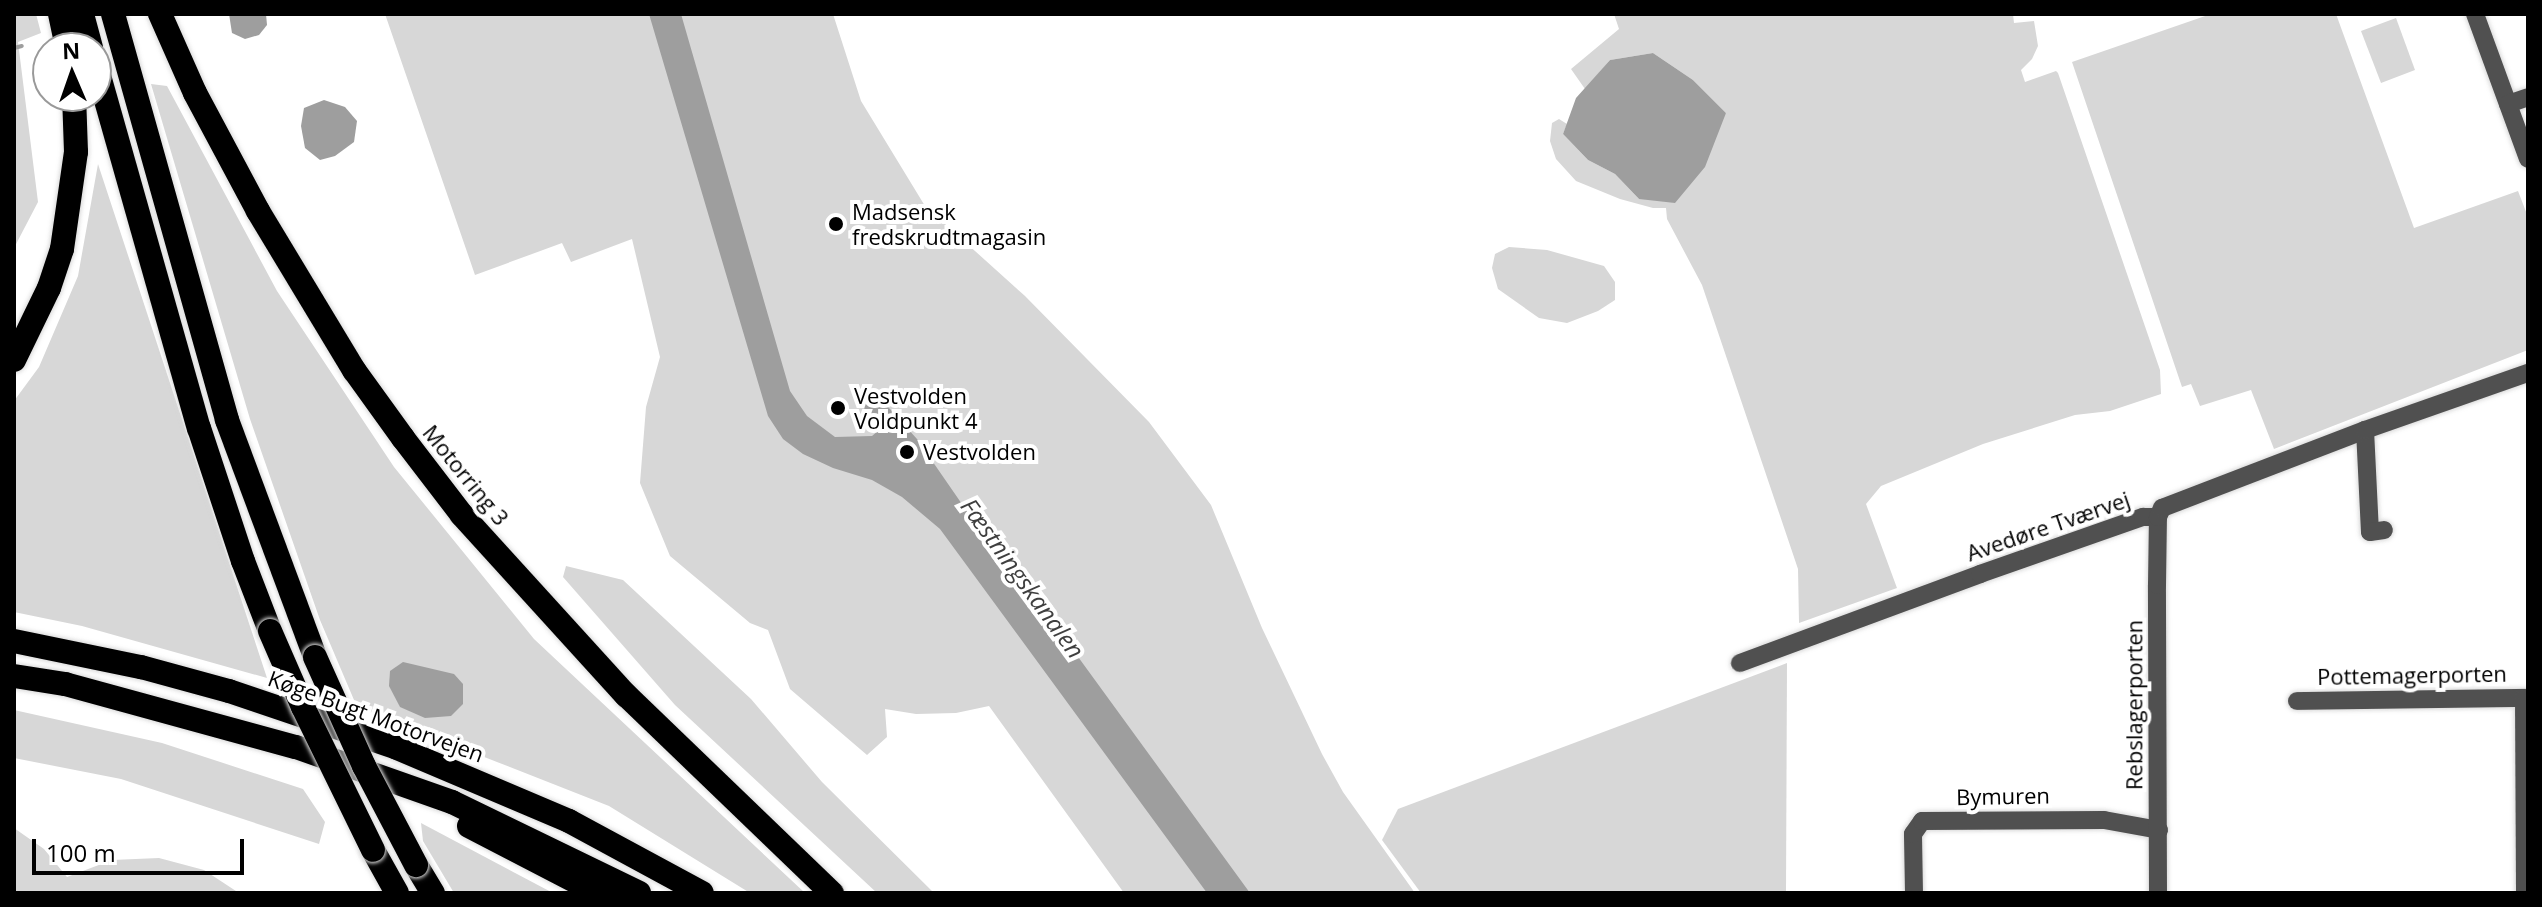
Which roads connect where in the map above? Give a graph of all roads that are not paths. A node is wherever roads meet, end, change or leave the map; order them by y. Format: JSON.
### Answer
{"nodes":[{"id":1,"x":113,"y":14,"type":"edge"},
{"id":2,"x":160,"y":14,"type":"edge"},
{"id":3,"x":2475,"y":14,"type":"edge"},
{"id":4,"x":2528,"y":97,"type":"edge"},
{"id":5,"x":2508,"y":104,"type":"junction"},
{"id":6,"x":75,"y":112,"type":"edge"},
{"id":7,"x":109,"y":112,"type":"edge"},
{"id":8,"x":2528,"y":159,"type":"edge"},
{"id":9,"x":14,"y":360,"type":"edge"},
{"id":10,"x":2528,"y":373,"type":"edge"},
{"id":11,"x":2365,"y":430,"type":"junction"},
{"id":12,"x":2158,"y":517,"type":"junction"},
{"id":13,"x":2384,"y":530,"type":"dead end"},
{"id":14,"x":14,"y":641,"type":"edge"},
{"id":15,"x":1740,"y":663,"type":"dead end"},
{"id":16,"x":14,"y":676,"type":"edge"},
{"id":17,"x":2297,"y":701,"type":"dead end"},
{"id":18,"x":410,"y":788,"type":"junction"},
{"id":19,"x":2159,"y":830,"type":"junction"},
{"id":20,"x":397,"y":893,"type":"edge"},
{"id":21,"x":433,"y":893,"type":"edge"},
{"id":22,"x":598,"y":893,"type":"edge"},
{"id":23,"x":639,"y":893,"type":"edge"},
{"id":24,"x":702,"y":893,"type":"edge"},
{"id":25,"x":832,"y":893,"type":"edge"},
{"id":26,"x":1914,"y":893,"type":"edge"},
{"id":27,"x":2158,"y":893,"type":"edge"},
{"id":28,"x":2525,"y":893,"type":"edge"}],
"edges":[{"from":1,"to":21,"type":"highway","bridge":true},
{"from":2,"to":25,"type":"highway","name":"Motorring 3"},
{"from":3,"to":5,"type":"street"},
{"from":4,"to":5,"type":"street"},
{"from":5,"to":8,"type":"street"},
{"from":6,"to":9,"type":"highway"},
{"from":7,"to":20,"type":"highway","bridge":true},
{"from":10,"to":11,"type":"street","name":"Avedøre Tværvej"},
{"from":11,"to":12,"type":"street","name":"Avedøre Tværvej"},
{"from":11,"to":13,"type":"street"},
{"from":12,"to":15,"type":"street","name":"Avedøre Tværvej"},
{"from":12,"to":19,"type":"street","name":"Rebslagerporten"},
{"from":14,"to":24,"type":"highway","name":"Køge Bugt Motorvejen"},
{"from":16,"to":18,"type":"highway"},
{"from":17,"to":28,"type":"street","name":"Pottemagerporten"},
{"from":18,"to":22,"type":"highway"},
{"from":18,"to":23,"type":"highway"},
{"from":19,"to":26,"type":"street","name":"Bymuren"},
{"from":19,"to":27,"type":"street","name":"Rebslagerporten"}]}
